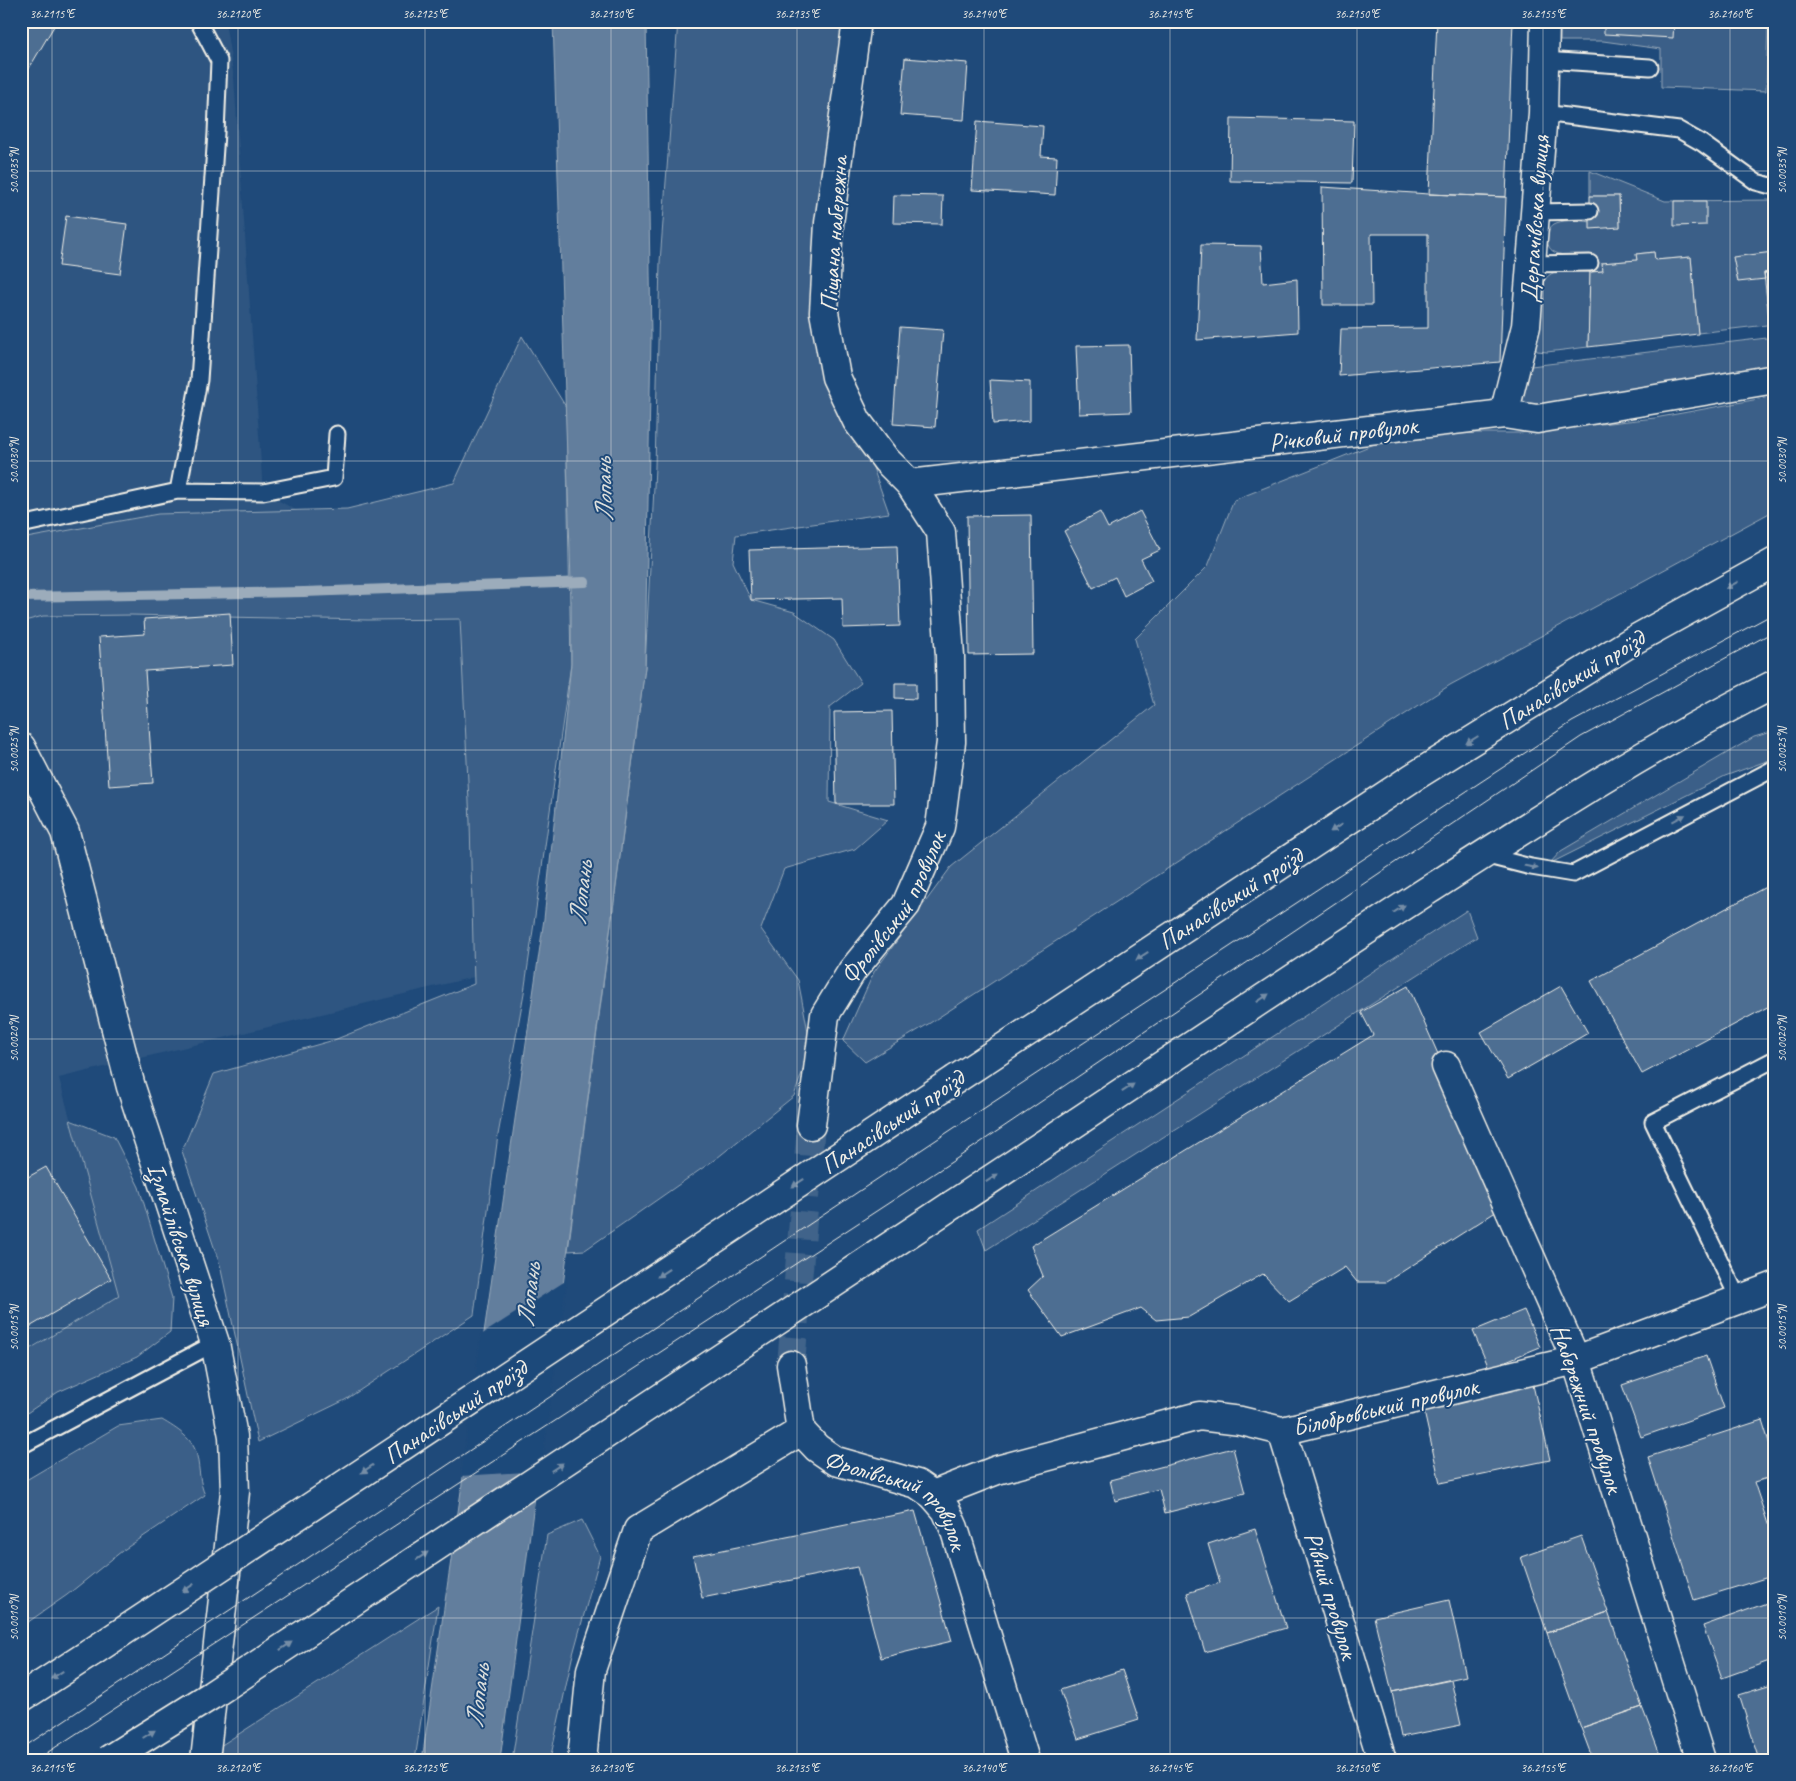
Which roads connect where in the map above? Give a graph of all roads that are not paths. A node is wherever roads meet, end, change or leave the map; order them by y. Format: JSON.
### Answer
{"nodes":[{"id":1,"x":198,"y":21,"type":"edge"},
{"id":2,"x":857,"y":21,"type":"edge"},
{"id":3,"x":1545,"y":21,"type":"edge"},
{"id":4,"x":1544,"y":60,"type":"junction"},
{"id":5,"x":1650,"y":66,"type":"dead end"},
{"id":6,"x":1543,"y":113,"type":"junction"},
{"id":7,"x":1775,"y":187,"type":"edge"},
{"id":8,"x":1590,"y":211,"type":"dead end"},
{"id":9,"x":1535,"y":212,"type":"junction"},
{"id":10,"x":1590,"y":263,"type":"dead end"},
{"id":11,"x":1531,"y":264,"type":"junction"},
{"id":12,"x":1775,"y":379,"type":"edge"},
{"id":13,"x":1504,"y":414,"type":"junction"},
{"id":14,"x":337,"y":434,"type":"dead end"},
{"id":15,"x":910,"y":484,"type":"junction"},
{"id":16,"x":178,"y":491,"type":"junction"},
{"id":17,"x":21,"y":525,"type":"edge"},
{"id":18,"x":1775,"y":562,"type":"edge"},
{"id":19,"x":1775,"y":684,"type":"edge"},
{"id":20,"x":21,"y":747,"type":"edge"},
{"id":21,"x":1775,"y":768,"type":"edge"},
{"id":22,"x":1484,"y":855,"type":"junction"},
{"id":23,"x":1775,"y":1059,"type":"edge"},
{"id":24,"x":1446,"y":1066,"type":"dead end"},
{"id":25,"x":811,"y":1125,"type":"tunnel mouth"},
{"id":26,"x":1775,"y":1286,"type":"edge"},
{"id":27,"x":1738,"y":1298,"type":"junction"},
{"id":28,"x":215,"y":1344,"type":"junction"},
{"id":29,"x":1576,"y":1360,"type":"junction"},
{"id":30,"x":791,"y":1366,"type":"tunnel mouth"},
{"id":31,"x":801,"y":1431,"type":"junction"},
{"id":32,"x":1282,"y":1431,"type":"junction"},
{"id":33,"x":21,"y":1446,"type":"edge"},
{"id":34,"x":933,"y":1495,"type":"junction"},
{"id":35,"x":21,"y":1698,"type":"edge"},
{"id":36,"x":108,"y":1760,"type":"edge"},
{"id":37,"x":205,"y":1760,"type":"edge"},
{"id":38,"x":582,"y":1760,"type":"edge"},
{"id":39,"x":1025,"y":1760,"type":"edge"},
{"id":40,"x":1382,"y":1760,"type":"edge"},
{"id":41,"x":1701,"y":1760,"type":"edge"}],
"edges":[{"from":1,"to":16,"type":"lane"},
{"from":2,"to":15,"type":"street","name":"Піщана набережна"},
{"from":3,"to":4,"type":"street","name":"Дергачівська вулиця"},
{"from":4,"to":5,"type":"lane"},
{"from":4,"to":6,"type":"street","name":"Дергачівська вулиця"},
{"from":6,"to":7,"type":"lane"},
{"from":6,"to":9,"type":"street","name":"Дергачівська вулиця"},
{"from":8,"to":9,"type":"lane"},
{"from":9,"to":11,"type":"street","name":"Дергачівська вулиця"},
{"from":10,"to":11,"type":"lane"},
{"from":11,"to":13,"type":"street","name":"Дергачівська вулиця"},
{"from":12,"to":13,"type":"street","name":"Річковий провулок"},
{"from":13,"to":15,"type":"street","name":"Річковий провулок"},
{"from":14,"to":16,"type":"lane"},
{"from":15,"to":25,"type":"street","name":"Фролівський провулок"},
{"from":16,"to":17,"type":"lane"},
{"from":18,"to":35,"type":"street","name":"Панасівський проїзд","one_way":true,"bridge":true},
{"from":19,"to":22,"type":"street"},
{"from":20,"to":28,"type":"street","name":"Ізмайлівська вулиця"},
{"from":22,"to":21,"type":"lane","one_way":true},
{"from":36,"to":22,"type":"street","one_way":true,"bridge":true},
{"from":23,"to":27,"type":"lane"},
{"from":24,"to":29,"type":"street","name":"Набережний провулок"},
{"from":26,"to":27,"type":"street","name":"Білобровський провулок"},
{"from":27,"to":29,"type":"street","name":"Білобровський провулок"},
{"from":28,"to":33,"type":"lane"},
{"from":28,"to":37,"type":"street","name":"Ізмайлівська вулиця"},
{"from":29,"to":32,"type":"street","name":"Білобровський провулок"},
{"from":29,"to":41,"type":"street","name":"Набережний провулок"},
{"from":30,"to":31,"type":"street","name":"Фролівський провулок"},
{"from":31,"to":34,"type":"street","name":"Фролівський провулок"},
{"from":31,"to":38,"type":"street"},
{"from":32,"to":34,"type":"street","name":"Білобровський провулок"},
{"from":32,"to":40,"type":"street","name":"Рівний провулок"},
{"from":34,"to":39,"type":"street","name":"Фролівський провулок"}]}
